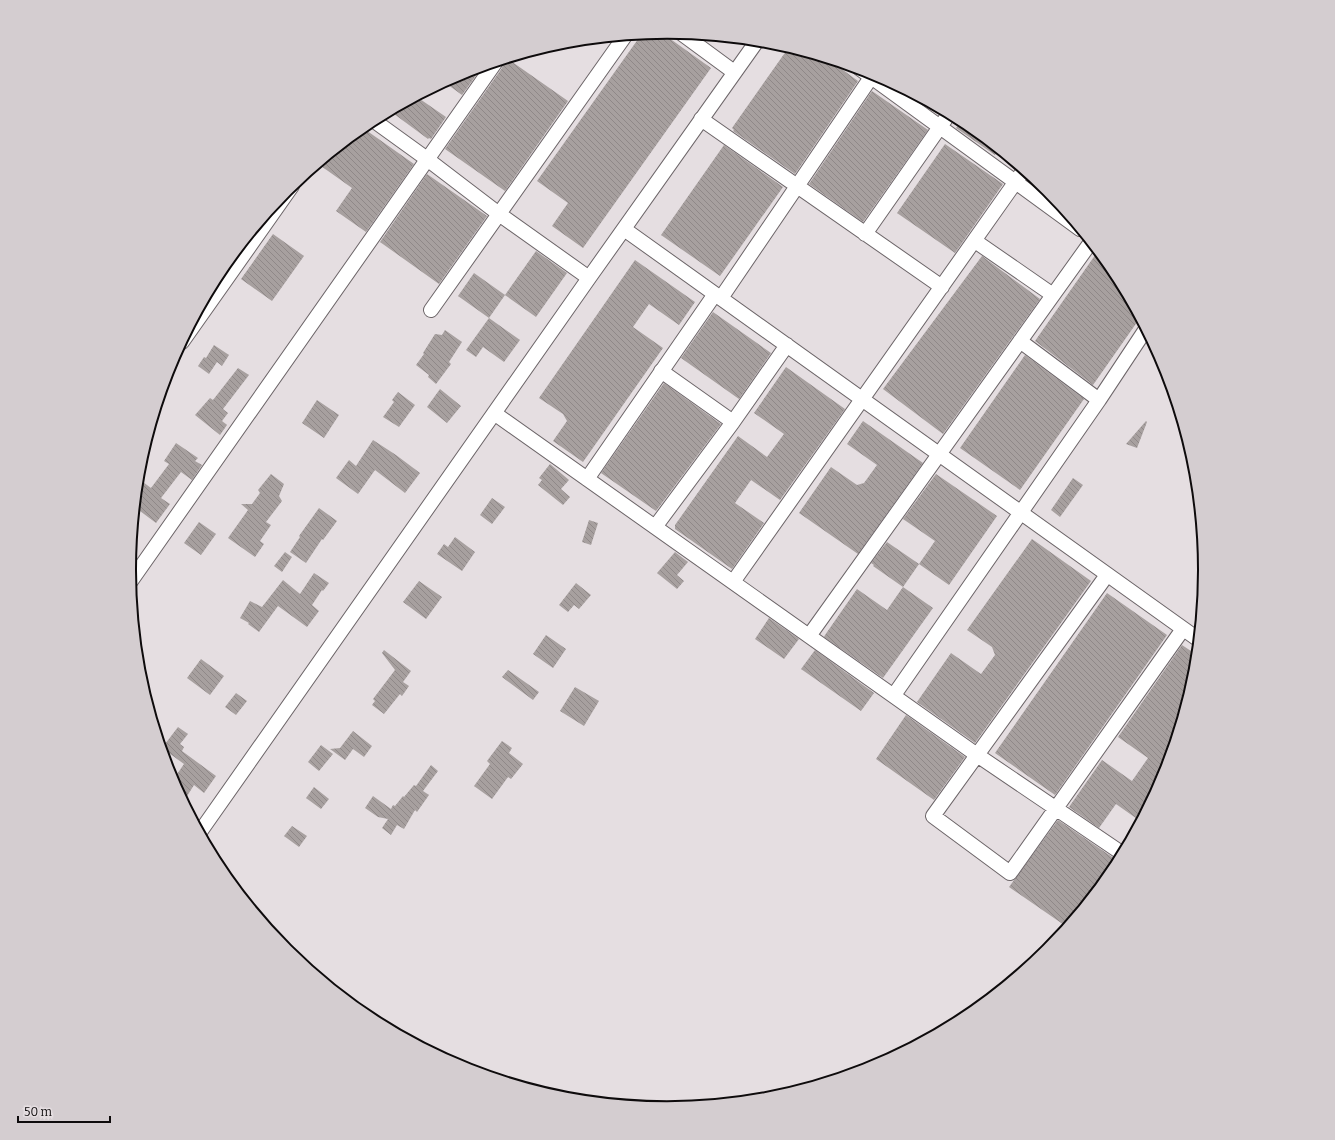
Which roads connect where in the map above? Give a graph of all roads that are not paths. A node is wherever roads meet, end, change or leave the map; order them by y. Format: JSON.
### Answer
{"nodes":[{"id":1,"x":690,"y":40,"type":"edge"},
{"id":2,"x":621,"y":41,"type":"edge"},
{"id":3,"x":753,"y":46,"type":"edge"},
{"id":4,"x":490,"y":69,"type":"edge"},
{"id":5,"x":734,"y":72,"type":"junction"},
{"id":6,"x":870,"y":79,"type":"edge"},
{"id":7,"x":887,"y":87,"type":"edge"},
{"id":8,"x":946,"y":118,"type":"edge"},
{"id":9,"x":701,"y":120,"type":"junction"},
{"id":10,"x":379,"y":124,"type":"edge"},
{"id":11,"x":939,"y":127,"type":"junction"},
{"id":12,"x":427,"y":159,"type":"junction"},
{"id":13,"x":1021,"y":174,"type":"edge"},
{"id":14,"x":1016,"y":182,"type":"junction"},
{"id":15,"x":797,"y":186,"type":"junction"},
{"id":16,"x":499,"y":214,"type":"junction"},
{"id":17,"x":1065,"y":218,"type":"edge"},
{"id":18,"x":624,"y":229,"type":"junction"},
{"id":19,"x":865,"y":234,"type":"junction"},
{"id":20,"x":975,"y":241,"type":"junction"},
{"id":21,"x":250,"y":243,"type":"edge"},
{"id":22,"x":1088,"y":246,"type":"edge"},
{"id":23,"x":589,"y":278,"type":"junction"},
{"id":24,"x":942,"y":287,"type":"junction"},
{"id":25,"x":1053,"y":295,"type":"junction"},
{"id":26,"x":718,"y":296,"type":"junction"},
{"id":27,"x":210,"y":301,"type":"edge"},
{"id":28,"x":431,"y":310,"type":"dead end"},
{"id":29,"x":1143,"y":333,"type":"edge"},
{"id":30,"x":1020,"y":341,"type":"junction"},
{"id":31,"x":787,"y":346,"type":"junction"},
{"id":32,"x":661,"y":371,"type":"junction"},
{"id":33,"x":862,"y":400,"type":"junction"},
{"id":34,"x":1099,"y":400,"type":"junction"},
{"id":35,"x":494,"y":413,"type":"junction"},
{"id":36,"x":733,"y":422,"type":"junction"},
{"id":37,"x":939,"y":454,"type":"junction"},
{"id":38,"x":587,"y":479,"type":"junction"},
{"id":39,"x":1021,"y":513,"type":"junction"},
{"id":40,"x":655,"y":527,"type":"junction"},
{"id":41,"x":136,"y":574,"type":"edge"},
{"id":42,"x":1108,"y":575,"type":"junction"},
{"id":43,"x":733,"y":582,"type":"junction"},
{"id":44,"x":1183,"y":629,"type":"junction"},
{"id":45,"x":809,"y":636,"type":"junction"},
{"id":46,"x":1194,"y":637,"type":"edge"},
{"id":47,"x":894,"y":695,"type":"junction"},
{"id":48,"x":977,"y":755,"type":"junction"},
{"id":49,"x":1056,"y":808,"type":"junction"},
{"id":50,"x":203,"y":827,"type":"edge"},
{"id":51,"x":1118,"y":851,"type":"edge"}],
"edges":[{"from":1,"to":5,"type":"street"},
{"from":2,"to":16,"type":"street"},
{"from":3,"to":5,"type":"street"},
{"from":4,"to":12,"type":"street"},
{"from":5,"to":9,"type":"street"},
{"from":6,"to":15,"type":"street"},
{"from":7,"to":11,"type":"street"},
{"from":8,"to":11,"type":"street"},
{"from":9,"to":15,"type":"street"},
{"from":9,"to":18,"type":"street"},
{"from":10,"to":12,"type":"street"},
{"from":11,"to":14,"type":"street"},
{"from":11,"to":19,"type":"street"},
{"from":12,"to":16,"type":"street"},
{"from":12,"to":41,"type":"street"},
{"from":13,"to":14,"type":"street"},
{"from":14,"to":17,"type":"street"},
{"from":14,"to":20,"type":"street"},
{"from":15,"to":19,"type":"street"},
{"from":15,"to":26,"type":"street"},
{"from":16,"to":23,"type":"street"},
{"from":16,"to":28,"type":"street"},
{"from":18,"to":23,"type":"street"},
{"from":18,"to":26,"type":"street"},
{"from":19,"to":24,"type":"street"},
{"from":20,"to":24,"type":"street"},
{"from":20,"to":25,"type":"street"},
{"from":21,"to":27,"type":"street"},
{"from":22,"to":25,"type":"street"},
{"from":23,"to":35,"type":"street"},
{"from":24,"to":33,"type":"street"},
{"from":25,"to":30,"type":"street"},
{"from":26,"to":31,"type":"street"},
{"from":26,"to":32,"type":"street"},
{"from":29,"to":34,"type":"street"},
{"from":30,"to":34,"type":"street"},
{"from":30,"to":37,"type":"street"},
{"from":31,"to":33,"type":"street"},
{"from":31,"to":36,"type":"street"},
{"from":32,"to":36,"type":"street"},
{"from":32,"to":38,"type":"street"},
{"from":33,"to":37,"type":"street"},
{"from":33,"to":43,"type":"street"},
{"from":34,"to":39,"type":"street"},
{"from":35,"to":38,"type":"street"},
{"from":35,"to":50,"type":"street"},
{"from":36,"to":40,"type":"street"},
{"from":37,"to":39,"type":"street"},
{"from":37,"to":45,"type":"street"},
{"from":38,"to":40,"type":"street"},
{"from":39,"to":42,"type":"street"},
{"from":39,"to":47,"type":"street"},
{"from":40,"to":43,"type":"street"},
{"from":42,"to":44,"type":"street"},
{"from":42,"to":48,"type":"street"},
{"from":43,"to":45,"type":"street"},
{"from":44,"to":46,"type":"street"},
{"from":44,"to":49,"type":"street"},
{"from":45,"to":47,"type":"street"},
{"from":47,"to":48,"type":"street"},
{"from":48,"to":49,"type":"street"},
{"from":48,"to":49,"type":"street"},
{"from":49,"to":51,"type":"street"}]}
